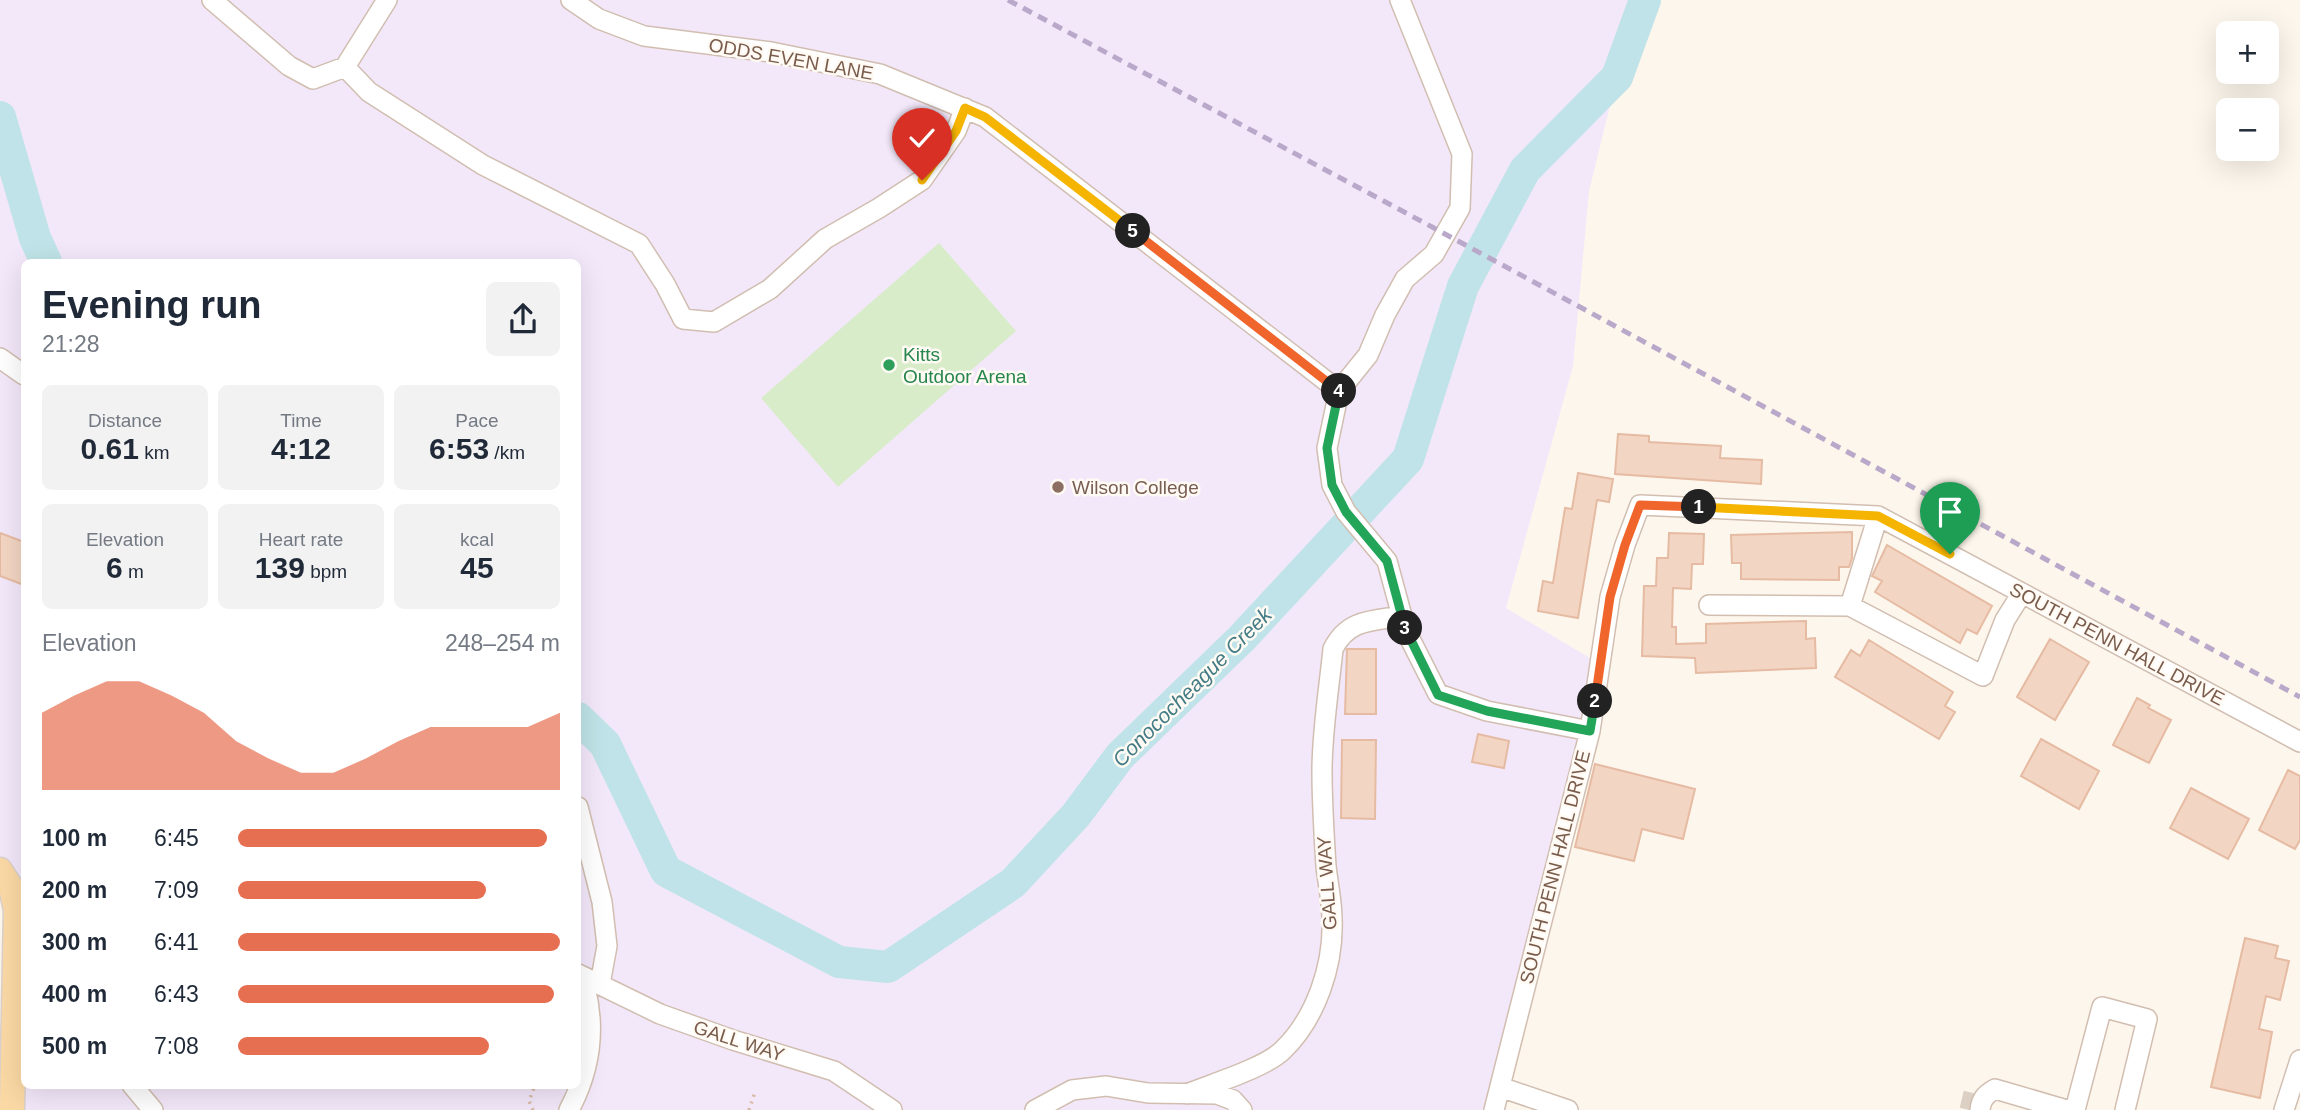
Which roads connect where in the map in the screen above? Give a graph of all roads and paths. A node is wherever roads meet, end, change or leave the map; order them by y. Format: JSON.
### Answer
{"nodes":[{"id":1,"x":212,"y":0,"type":"edge"},
{"id":2,"x":387,"y":0,"type":"edge"},
{"id":3,"x":570,"y":0,"type":"edge"},
{"id":4,"x":1399,"y":0,"type":"edge"},
{"id":5,"x":345,"y":67,"type":"junction"},
{"id":6,"x":965,"y":108,"type":"junction"},
{"id":7,"x":0,"y":358,"type":"edge"},
{"id":8,"x":21,"y":373,"type":"edge"},
{"id":9,"x":1339,"y":391,"type":"junction"},
{"id":10,"x":1878,"y":516,"type":"junction"},
{"id":11,"x":2021,"y":593,"type":"junction"},
{"id":12,"x":1709,"y":606,"type":"dead end"},
{"id":13,"x":1850,"y":606,"type":"junction"},
{"id":14,"x":1402,"y":616,"type":"junction"},
{"id":15,"x":1590,"y":731,"type":"junction"},
{"id":16,"x":2300,"y":742,"type":"edge"},
{"id":17,"x":581,"y":814,"type":"edge"},
{"id":18,"x":3,"y":874,"type":"edge"},
{"id":19,"x":586,"y":981,"type":"edge"},
{"id":20,"x":2300,"y":1060,"type":"edge"},
{"id":21,"x":581,"y":1084,"type":"edge"},
{"id":22,"x":1500,"y":1087,"type":"junction"},
{"id":23,"x":135,"y":1089,"type":"edge"},
{"id":24,"x":534,"y":1089,"type":"edge"},
{"id":25,"x":579,"y":1089,"type":"edge"},
{"id":26,"x":755,"y":1092,"type":"dead end"},
{"id":27,"x":1186,"y":1094,"type":"junction"},
{"id":28,"x":1977,"y":1102,"type":"edge"},
{"id":29,"x":2064,"y":1109,"type":"edge"},
{"id":30,"x":12,"y":1110,"type":"edge"},
{"id":31,"x":153,"y":1110,"type":"edge"},
{"id":32,"x":533,"y":1110,"type":"edge"},
{"id":33,"x":569,"y":1110,"type":"edge"},
{"id":34,"x":748,"y":1110,"type":"edge"},
{"id":35,"x":892,"y":1110,"type":"edge"},
{"id":36,"x":1035,"y":1110,"type":"edge"},
{"id":37,"x":1242,"y":1110,"type":"edge"},
{"id":38,"x":1494,"y":1110,"type":"edge"},
{"id":39,"x":1568,"y":1110,"type":"edge"},
{"id":40,"x":2125,"y":1110,"type":"edge"},
{"id":41,"x":2284,"y":1110,"type":"edge"}],
"edges":[{"from":1,"to":5,"type":"street"},
{"from":2,"to":5,"type":"street"},
{"from":3,"to":6,"type":"street","name":"ODDS EVEN LANE"},
{"from":4,"to":9,"type":"street"},
{"from":5,"to":6,"type":"street"},
{"from":6,"to":9,"type":"street","name":"ODDS EVEN LANE"},
{"from":7,"to":8,"type":"street"},
{"from":9,"to":14,"type":"street"},
{"from":10,"to":11,"type":"street","name":"SOUTH PENN HALL DRIVE"},
{"from":10,"to":13,"type":"street"},
{"from":10,"to":15,"type":"street","name":"SOUTH PENN HALL DRIVE"},
{"from":11,"to":13,"type":"street"},
{"from":11,"to":16,"type":"street","name":"SOUTH PENN HALL DRIVE"},
{"from":12,"to":13,"type":"street"},
{"from":14,"to":15,"type":"street"},
{"from":14,"to":27,"type":"street","name":"GALL WAY"},
{"from":15,"to":22,"type":"street","name":"SOUTH PENN HALL DRIVE"},
{"from":17,"to":19,"type":"street"},
{"from":18,"to":30,"type":"main road"},
{"from":19,"to":21,"type":"street"},
{"from":19,"to":35,"type":"street","name":"GALL WAY"},
{"from":20,"to":41,"type":"street"},
{"from":22,"to":38,"type":"street","name":"SOUTH PENN HALL DRIVE"},
{"from":22,"to":39,"type":"street"},
{"from":23,"to":31,"type":"street"},
{"from":24,"to":32,"type":"path"},
{"from":25,"to":33,"type":"street"},
{"from":26,"to":34,"type":"path"},
{"from":27,"to":36,"type":"street","name":"GALL WAY"},
{"from":27,"to":37,"type":"street"},
{"from":28,"to":29,"type":"street"},
{"from":29,"to":40,"type":"street"}]}
